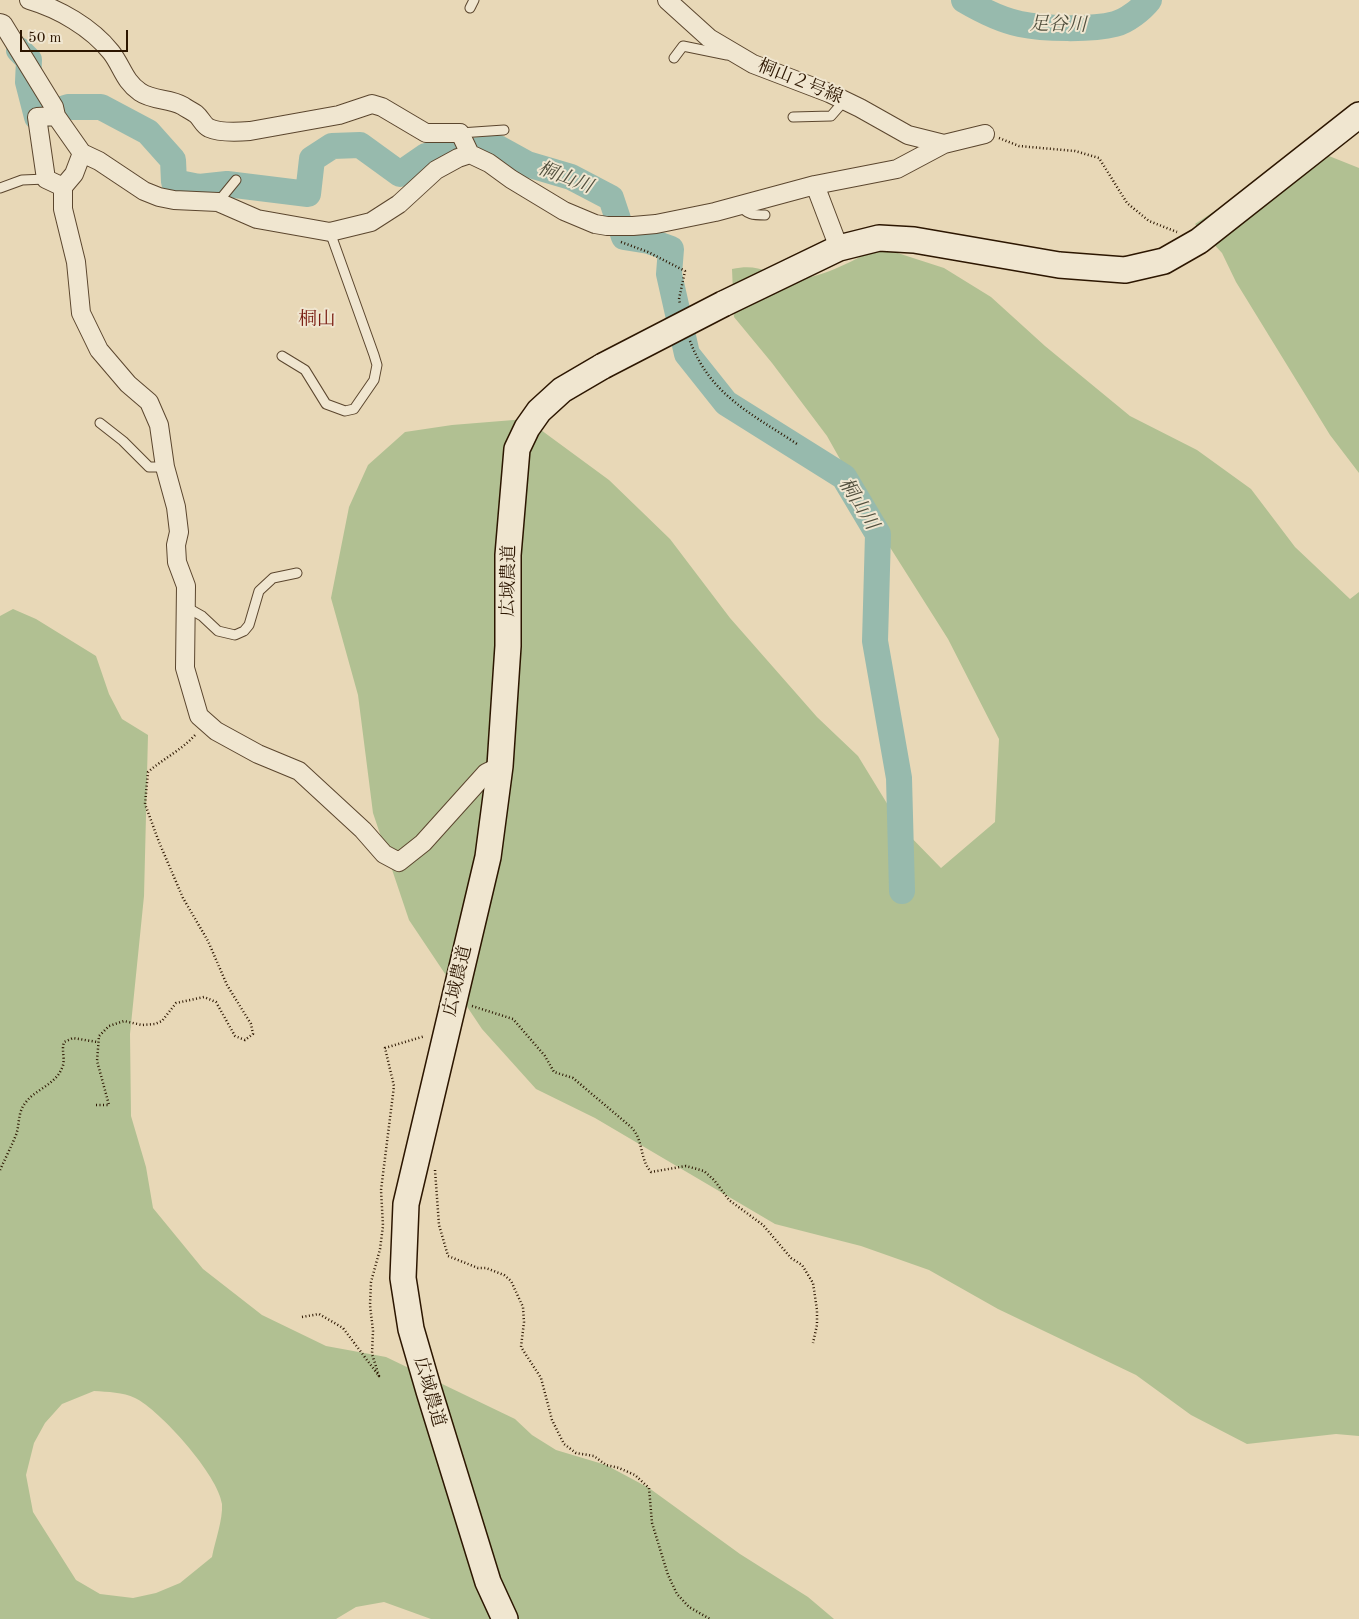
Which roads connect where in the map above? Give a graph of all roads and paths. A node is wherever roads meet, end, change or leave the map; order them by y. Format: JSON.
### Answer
{"nodes":[{"id":1,"x":29,"y":0,"type":"edge"},
{"id":2,"x":667,"y":0,"type":"edge"},
{"id":3,"x":0,"y":23,"type":"edge"},
{"id":4,"x":734,"y":52,"type":"junction"},
{"id":5,"x":674,"y":58,"type":"dead end"},
{"id":6,"x":845,"y":100,"type":"junction"},
{"id":7,"x":1359,"y":115,"type":"edge"},
{"id":8,"x":56,"y":116,"type":"junction"},
{"id":9,"x":793,"y":116,"type":"dead end"},
{"id":10,"x":504,"y":130,"type":"dead end"},
{"id":11,"x":460,"y":133,"type":"junction"},
{"id":12,"x":985,"y":134,"type":"joint"},
{"id":13,"x":944,"y":144,"type":"junction"},
{"id":14,"x":82,"y":153,"type":"junction"},
{"id":15,"x":470,"y":154,"type":"junction"},
{"id":16,"x":46,"y":179,"type":"junction"},
{"id":17,"x":236,"y":180,"type":"dead end"},
{"id":18,"x":815,"y":185,"type":"junction"},
{"id":19,"x":63,"y":186,"type":"junction"},
{"id":20,"x":0,"y":188,"type":"edge"},
{"id":21,"x":218,"y":202,"type":"junction"},
{"id":22,"x":740,"y":205,"type":"junction"},
{"id":23,"x":765,"y":215,"type":"dead end"},
{"id":24,"x":330,"y":232,"type":"junction"},
{"id":25,"x":1207,"y":234,"type":"junction"},
{"id":26,"x":839,"y":248,"type":"junction"},
{"id":27,"x":282,"y":356,"type":"dead end"},
{"id":28,"x":100,"y":423,"type":"dead end"},
{"id":29,"x":165,"y":467,"type":"junction"},
{"id":30,"x":297,"y":573,"type":"dead end"},
{"id":31,"x":186,"y":607,"type":"junction"},
{"id":32,"x":199,"y":716,"type":"junction"},
{"id":33,"x":500,"y":766,"type":"junction"},
{"id":34,"x":454,"y":1001,"type":"junction"},
{"id":35,"x":447,"y":1030,"type":"junction"},
{"id":36,"x":97,"y":1042,"type":"junction"},
{"id":37,"x":96,"y":1105,"type":"dead end"},
{"id":38,"x":436,"y":1166,"type":"dead end"},
{"id":39,"x":0,"y":1170,"type":"edge"},
{"id":40,"x":302,"y":1317,"type":"dead end"},
{"id":41,"x":813,"y":1343,"type":"dead end"},
{"id":42,"x":505,"y":1619,"type":"edge"},
{"id":43,"x":710,"y":1619,"type":"edge"}],
"edges":[{"from":1,"to":11,"type":"street"},
{"from":2,"to":4,"type":"street","name":"桐山２号線"},
{"from":3,"to":8,"type":"street"},
{"from":4,"to":5,"type":"lane"},
{"from":4,"to":6,"type":"street","name":"桐山２号線"},
{"from":6,"to":9,"type":"lane"},
{"from":6,"to":13,"type":"street","name":"桐山２号線"},
{"from":7,"to":25,"type":"street","name":"広域農道"},
{"from":8,"to":14,"type":"street"},
{"from":8,"to":16,"type":"street"},
{"from":10,"to":11,"type":"lane"},
{"from":11,"to":15,"type":"street"},
{"from":12,"to":13,"type":"street"},
{"from":12,"to":25,"type":"path"},
{"from":13,"to":18,"type":"street"},
{"from":14,"to":19,"type":"street"},
{"from":14,"to":21,"type":"street"},
{"from":15,"to":22,"type":"street"},
{"from":15,"to":24,"type":"street"},
{"from":16,"to":19,"type":"street"},
{"from":16,"to":20,"type":"lane"},
{"from":17,"to":21,"type":"lane"},
{"from":18,"to":22,"type":"street"},
{"from":18,"to":26,"type":"street"},
{"from":19,"to":29,"type":"street"},
{"from":21,"to":24,"type":"street"},
{"from":22,"to":23,"type":"lane"},
{"from":24,"to":27,"type":"lane"},
{"from":25,"to":26,"type":"street","name":"広域農道"},
{"from":26,"to":33,"type":"street","name":"広域農道","bridge":true},
{"from":28,"to":29,"type":"lane"},
{"from":29,"to":31,"type":"street"},
{"from":30,"to":31,"type":"lane"},
{"from":31,"to":32,"type":"street"},
{"from":32,"to":33,"type":"street"},
{"from":32,"to":36,"type":"path"},
{"from":33,"to":34,"type":"street","name":"広域農道"},
{"from":34,"to":35,"type":"street","name":"広域農道"},
{"from":34,"to":41,"type":"path"},
{"from":35,"to":40,"type":"path"},
{"from":35,"to":42,"type":"street","name":"広域農道"},
{"from":36,"to":37,"type":"path"},
{"from":36,"to":39,"type":"path"},
{"from":38,"to":43,"type":"path"}]}
